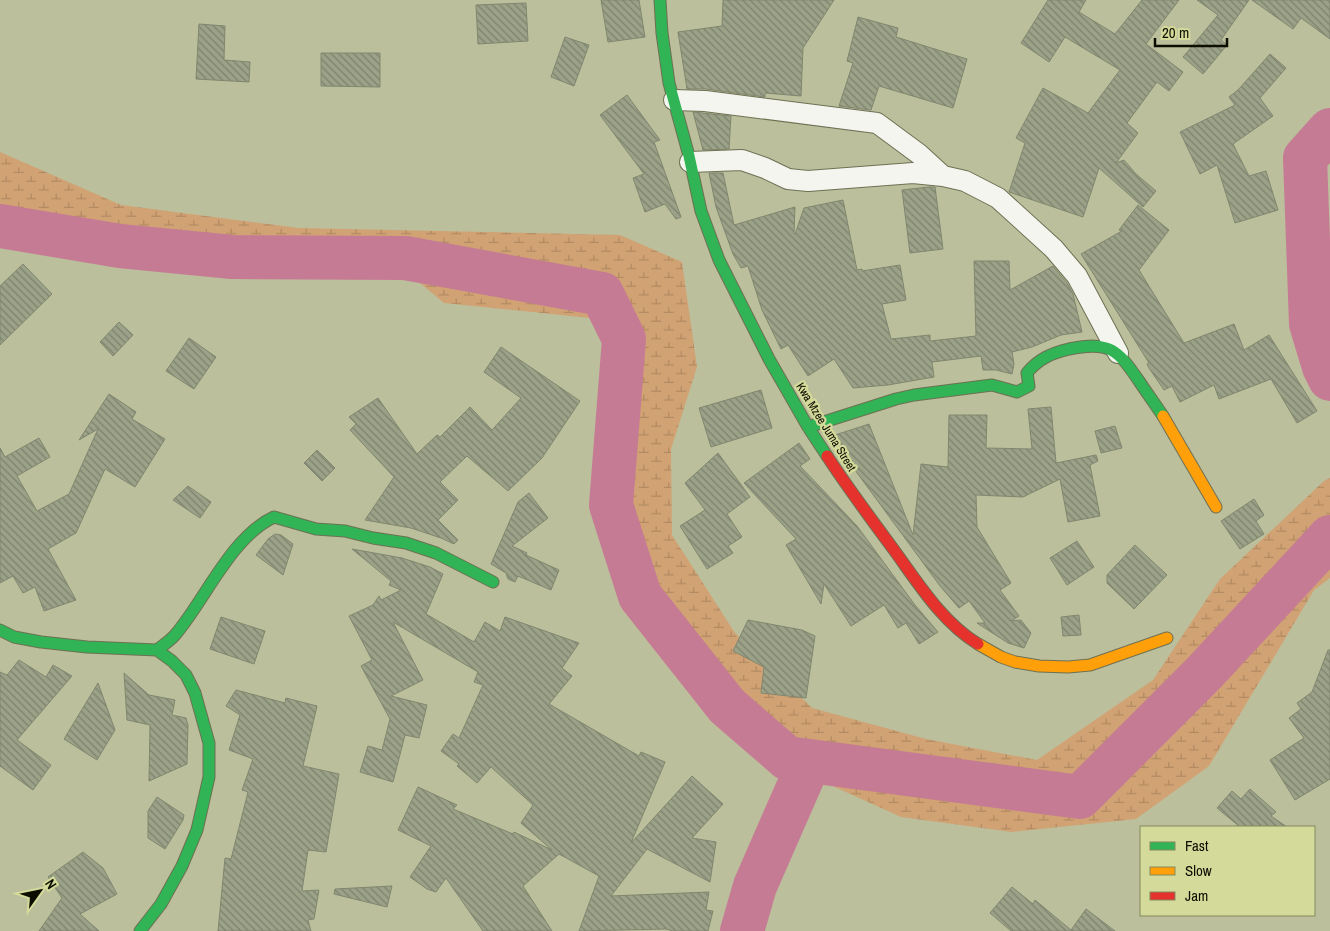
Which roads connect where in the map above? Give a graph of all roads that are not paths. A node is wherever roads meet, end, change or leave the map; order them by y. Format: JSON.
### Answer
{"nodes":[{"id":1,"x":660,"y":0,"type":"edge"},
{"id":2,"x":674,"y":100,"type":"junction"},
{"id":3,"x":690,"y":162,"type":"junction"},
{"id":4,"x":943,"y":176,"type":"junction"},
{"id":5,"x":1118,"y":353,"type":"junction"},
{"id":6,"x":808,"y":428,"type":"junction"},
{"id":7,"x":1216,"y":507,"type":"dead end"},
{"id":8,"x":493,"y":582,"type":"dead end"},
{"id":9,"x":0,"y":630,"type":"edge"},
{"id":10,"x":1167,"y":638,"type":"dead end"},
{"id":11,"x":157,"y":650,"type":"junction"},
{"id":12,"x":140,"y":931,"type":"edge"}],
"edges":[{"from":1,"to":2,"type":"street","name":"Kwa Mzee Juma Street"},
{"from":2,"to":3,"type":"street","name":"Kwa Mzee Juma Street"},
{"from":2,"to":4,"type":"street"},
{"from":3,"to":4,"type":"street"},
{"from":3,"to":6,"type":"street","name":"Kwa Mzee Juma Street"},
{"from":4,"to":5,"type":"street"},
{"from":5,"to":6,"type":"street"},
{"from":5,"to":7,"type":"street"},
{"from":6,"to":10,"type":"street","name":"Kwa Mzee Juma Street"},
{"from":8,"to":11,"type":"street"},
{"from":9,"to":11,"type":"street"},
{"from":11,"to":12,"type":"street"}]}
